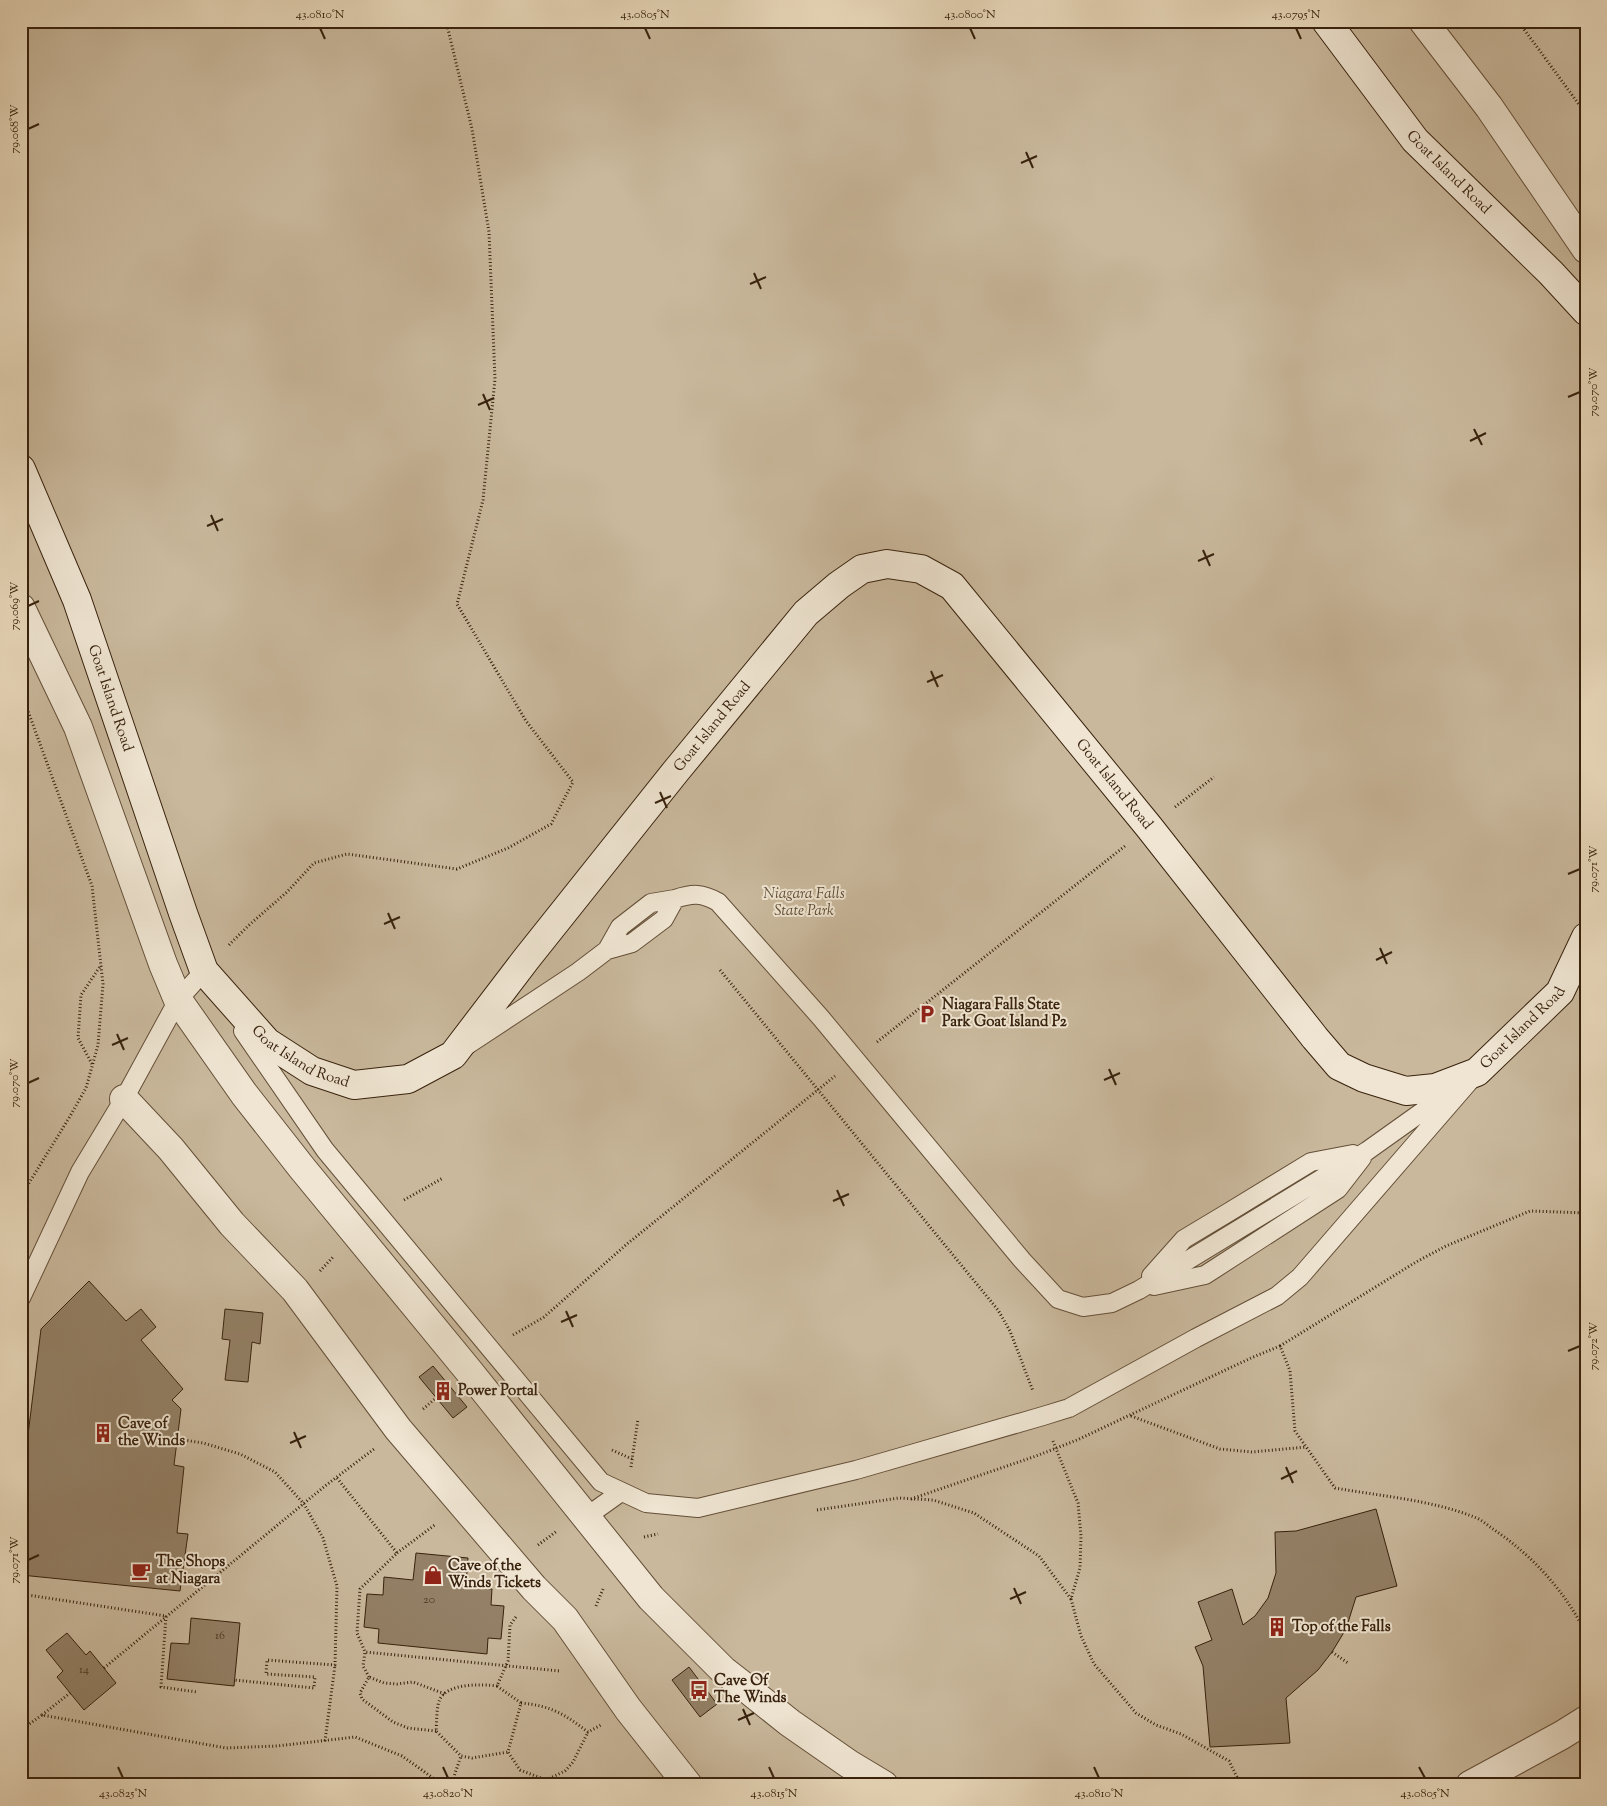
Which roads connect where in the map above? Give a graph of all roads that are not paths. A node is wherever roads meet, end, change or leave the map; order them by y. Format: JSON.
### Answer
{"nodes":[{"id":1,"x":1326,"y":21,"type":"edge"},
{"id":2,"x":1422,"y":21,"type":"edge"},
{"id":3,"x":1586,"y":250,"type":"edge"},
{"id":4,"x":1586,"y":311,"type":"edge"},
{"id":5,"x":21,"y":469,"type":"edge"},
{"id":6,"x":21,"y":608,"type":"edge"},
{"id":7,"x":1586,"y":937,"type":"edge"},
{"id":8,"x":204,"y":971,"type":"junction"},
{"id":9,"x":178,"y":1000,"type":"junction"},
{"id":10,"x":453,"y":1055,"type":"junction"},
{"id":11,"x":1477,"y":1072,"type":"junction"},
{"id":12,"x":124,"y":1099,"type":"junction"},
{"id":13,"x":21,"y":1298,"type":"edge"},
{"id":14,"x":621,"y":1492,"type":"junction"},
{"id":15,"x":586,"y":1517,"type":"junction"},
{"id":16,"x":1586,"y":1720,"type":"edge"},
{"id":17,"x":846,"y":1774,"type":"edge"},
{"id":18,"x":688,"y":1785,"type":"edge"},
{"id":19,"x":884,"y":1785,"type":"edge"},
{"id":20,"x":1470,"y":1785,"type":"edge"}],
"edges":[{"from":1,"to":4,"type":"street","name":"Goat Island Road"},
{"from":2,"to":3,"type":"street"},
{"from":5,"to":8,"type":"street","name":"Goat Island Road"},
{"from":6,"to":9,"type":"street"},
{"from":7,"to":11,"type":"street","name":"Goat Island Road"},
{"from":8,"to":9,"type":"lane"},
{"from":8,"to":10,"type":"street","name":"Goat Island Road"},
{"from":8,"to":14,"type":"lane"},
{"from":9,"to":12,"type":"lane"},
{"from":9,"to":15,"type":"street"},
{"from":10,"to":11,"type":"lane"},
{"from":10,"to":11,"type":"street","name":"Goat Island Road"},
{"from":11,"to":14,"type":"lane"},
{"from":12,"to":13,"type":"lane"},
{"from":12,"to":18,"type":"street"},
{"from":14,"to":15,"type":"lane"},
{"from":15,"to":17,"type":"street"},
{"from":16,"to":20,"type":"street"},
{"from":17,"to":19,"type":"street"}]}
